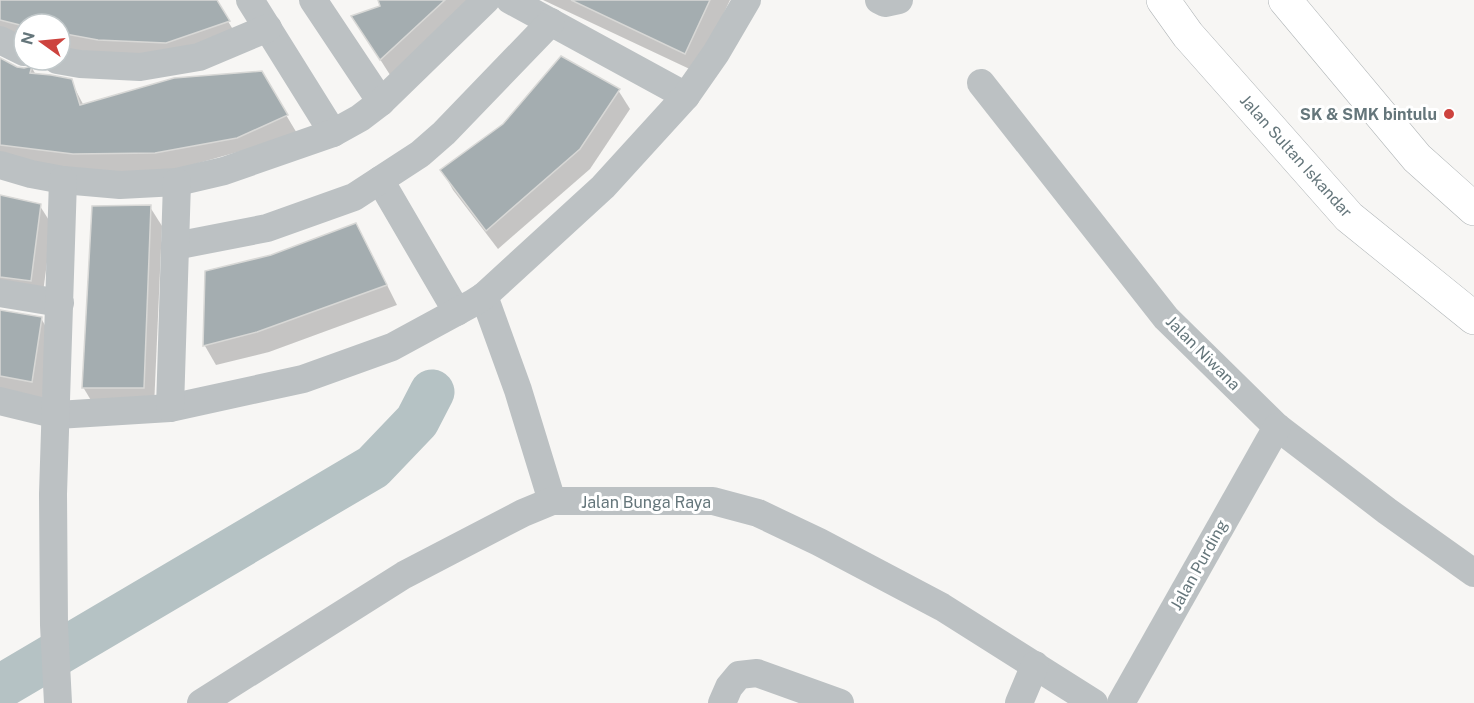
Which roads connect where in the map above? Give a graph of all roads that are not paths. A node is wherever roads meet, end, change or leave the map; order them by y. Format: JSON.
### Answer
{"nodes":[{"id":1,"x":250,"y":0,"type":"edge"},
{"id":2,"x":313,"y":0,"type":"edge"},
{"id":3,"x":486,"y":0,"type":"edge"},
{"id":4,"x":510,"y":0,"type":"edge"},
{"id":5,"x":747,"y":0,"type":"edge"},
{"id":6,"x":879,"y":0,"type":"edge"},
{"id":7,"x":899,"y":0,"type":"edge"},
{"id":8,"x":1163,"y":0,"type":"edge"},
{"id":9,"x":1285,"y":0,"type":"edge"},
{"id":10,"x":551,"y":22,"type":"junction"},
{"id":11,"x":268,"y":28,"type":"junction"},
{"id":12,"x":72,"y":63,"type":"edge"},
{"id":13,"x":981,"y":83,"type":"dead end"},
{"id":14,"x":686,"y":96,"type":"junction"},
{"id":15,"x":381,"y":102,"type":"junction"},
{"id":16,"x":333,"y":133,"type":"junction"},
{"id":17,"x":0,"y":165,"type":"edge"},
{"id":18,"x":63,"y":180,"type":"junction"},
{"id":19,"x":380,"y":180,"type":"junction"},
{"id":20,"x":177,"y":182,"type":"junction"},
{"id":21,"x":1474,"y":209,"type":"edge"},
{"id":22,"x":175,"y":246,"type":"junction"},
{"id":23,"x":0,"y":294,"type":"edge"},
{"id":24,"x":484,"y":296,"type":"junction"},
{"id":25,"x":60,"y":303,"type":"junction"},
{"id":26,"x":457,"y":312,"type":"junction"},
{"id":27,"x":1474,"y":318,"type":"edge"},
{"id":28,"x":0,"y":402,"type":"edge"},
{"id":29,"x":171,"y":408,"type":"junction"},
{"id":30,"x":57,"y":415,"type":"junction"},
{"id":31,"x":1277,"y":427,"type":"junction"},
{"id":32,"x":552,"y":501,"type":"junction"},
{"id":33,"x":1474,"y":573,"type":"edge"},
{"id":34,"x":1035,"y":665,"type":"junction"},
{"id":35,"x":58,"y":691,"type":"edge"},
{"id":36,"x":201,"y":703,"type":"edge"},
{"id":37,"x":722,"y":703,"type":"edge"},
{"id":38,"x":840,"y":703,"type":"edge"},
{"id":39,"x":1019,"y":703,"type":"edge"},
{"id":40,"x":1094,"y":703,"type":"edge"},
{"id":41,"x":1121,"y":703,"type":"edge"}],
"edges":[{"from":1,"to":11,"type":"street"},
{"from":2,"to":15,"type":"street"},
{"from":3,"to":15,"type":"street"},
{"from":4,"to":10,"type":"street"},
{"from":5,"to":14,"type":"street"},
{"from":6,"to":7,"type":"street"},
{"from":8,"to":27,"type":"main road","name":"Jalan Sultan Iskandar"},
{"from":9,"to":21,"type":"main road"},
{"from":10,"to":14,"type":"street"},
{"from":10,"to":19,"type":"street"},
{"from":11,"to":12,"type":"street"},
{"from":11,"to":16,"type":"street"},
{"from":13,"to":31,"type":"street","name":"Jalan Niwana"},
{"from":14,"to":24,"type":"street"},
{"from":15,"to":16,"type":"street"},
{"from":16,"to":20,"type":"street"},
{"from":17,"to":18,"type":"street"},
{"from":18,"to":20,"type":"street"},
{"from":18,"to":25,"type":"street"},
{"from":19,"to":22,"type":"street"},
{"from":19,"to":26,"type":"street"},
{"from":20,"to":22,"type":"street"},
{"from":22,"to":29,"type":"street"},
{"from":23,"to":25,"type":"street"},
{"from":24,"to":26,"type":"street"},
{"from":24,"to":32,"type":"street"},
{"from":25,"to":30,"type":"street"},
{"from":26,"to":29,"type":"street"},
{"from":28,"to":30,"type":"street"},
{"from":29,"to":30,"type":"street"},
{"from":30,"to":35,"type":"street"},
{"from":31,"to":33,"type":"street","name":"Jalan Niwana"},
{"from":31,"to":41,"type":"street","name":"Jalan Purding"},
{"from":32,"to":34,"type":"street","name":"Jalan Bunga Raya"},
{"from":32,"to":36,"type":"street","name":"Jalan Bunga Raya"},
{"from":34,"to":39,"type":"street"},
{"from":34,"to":40,"type":"street","name":"Jalan Bunga Raya"},
{"from":37,"to":38,"type":"street"}]}
